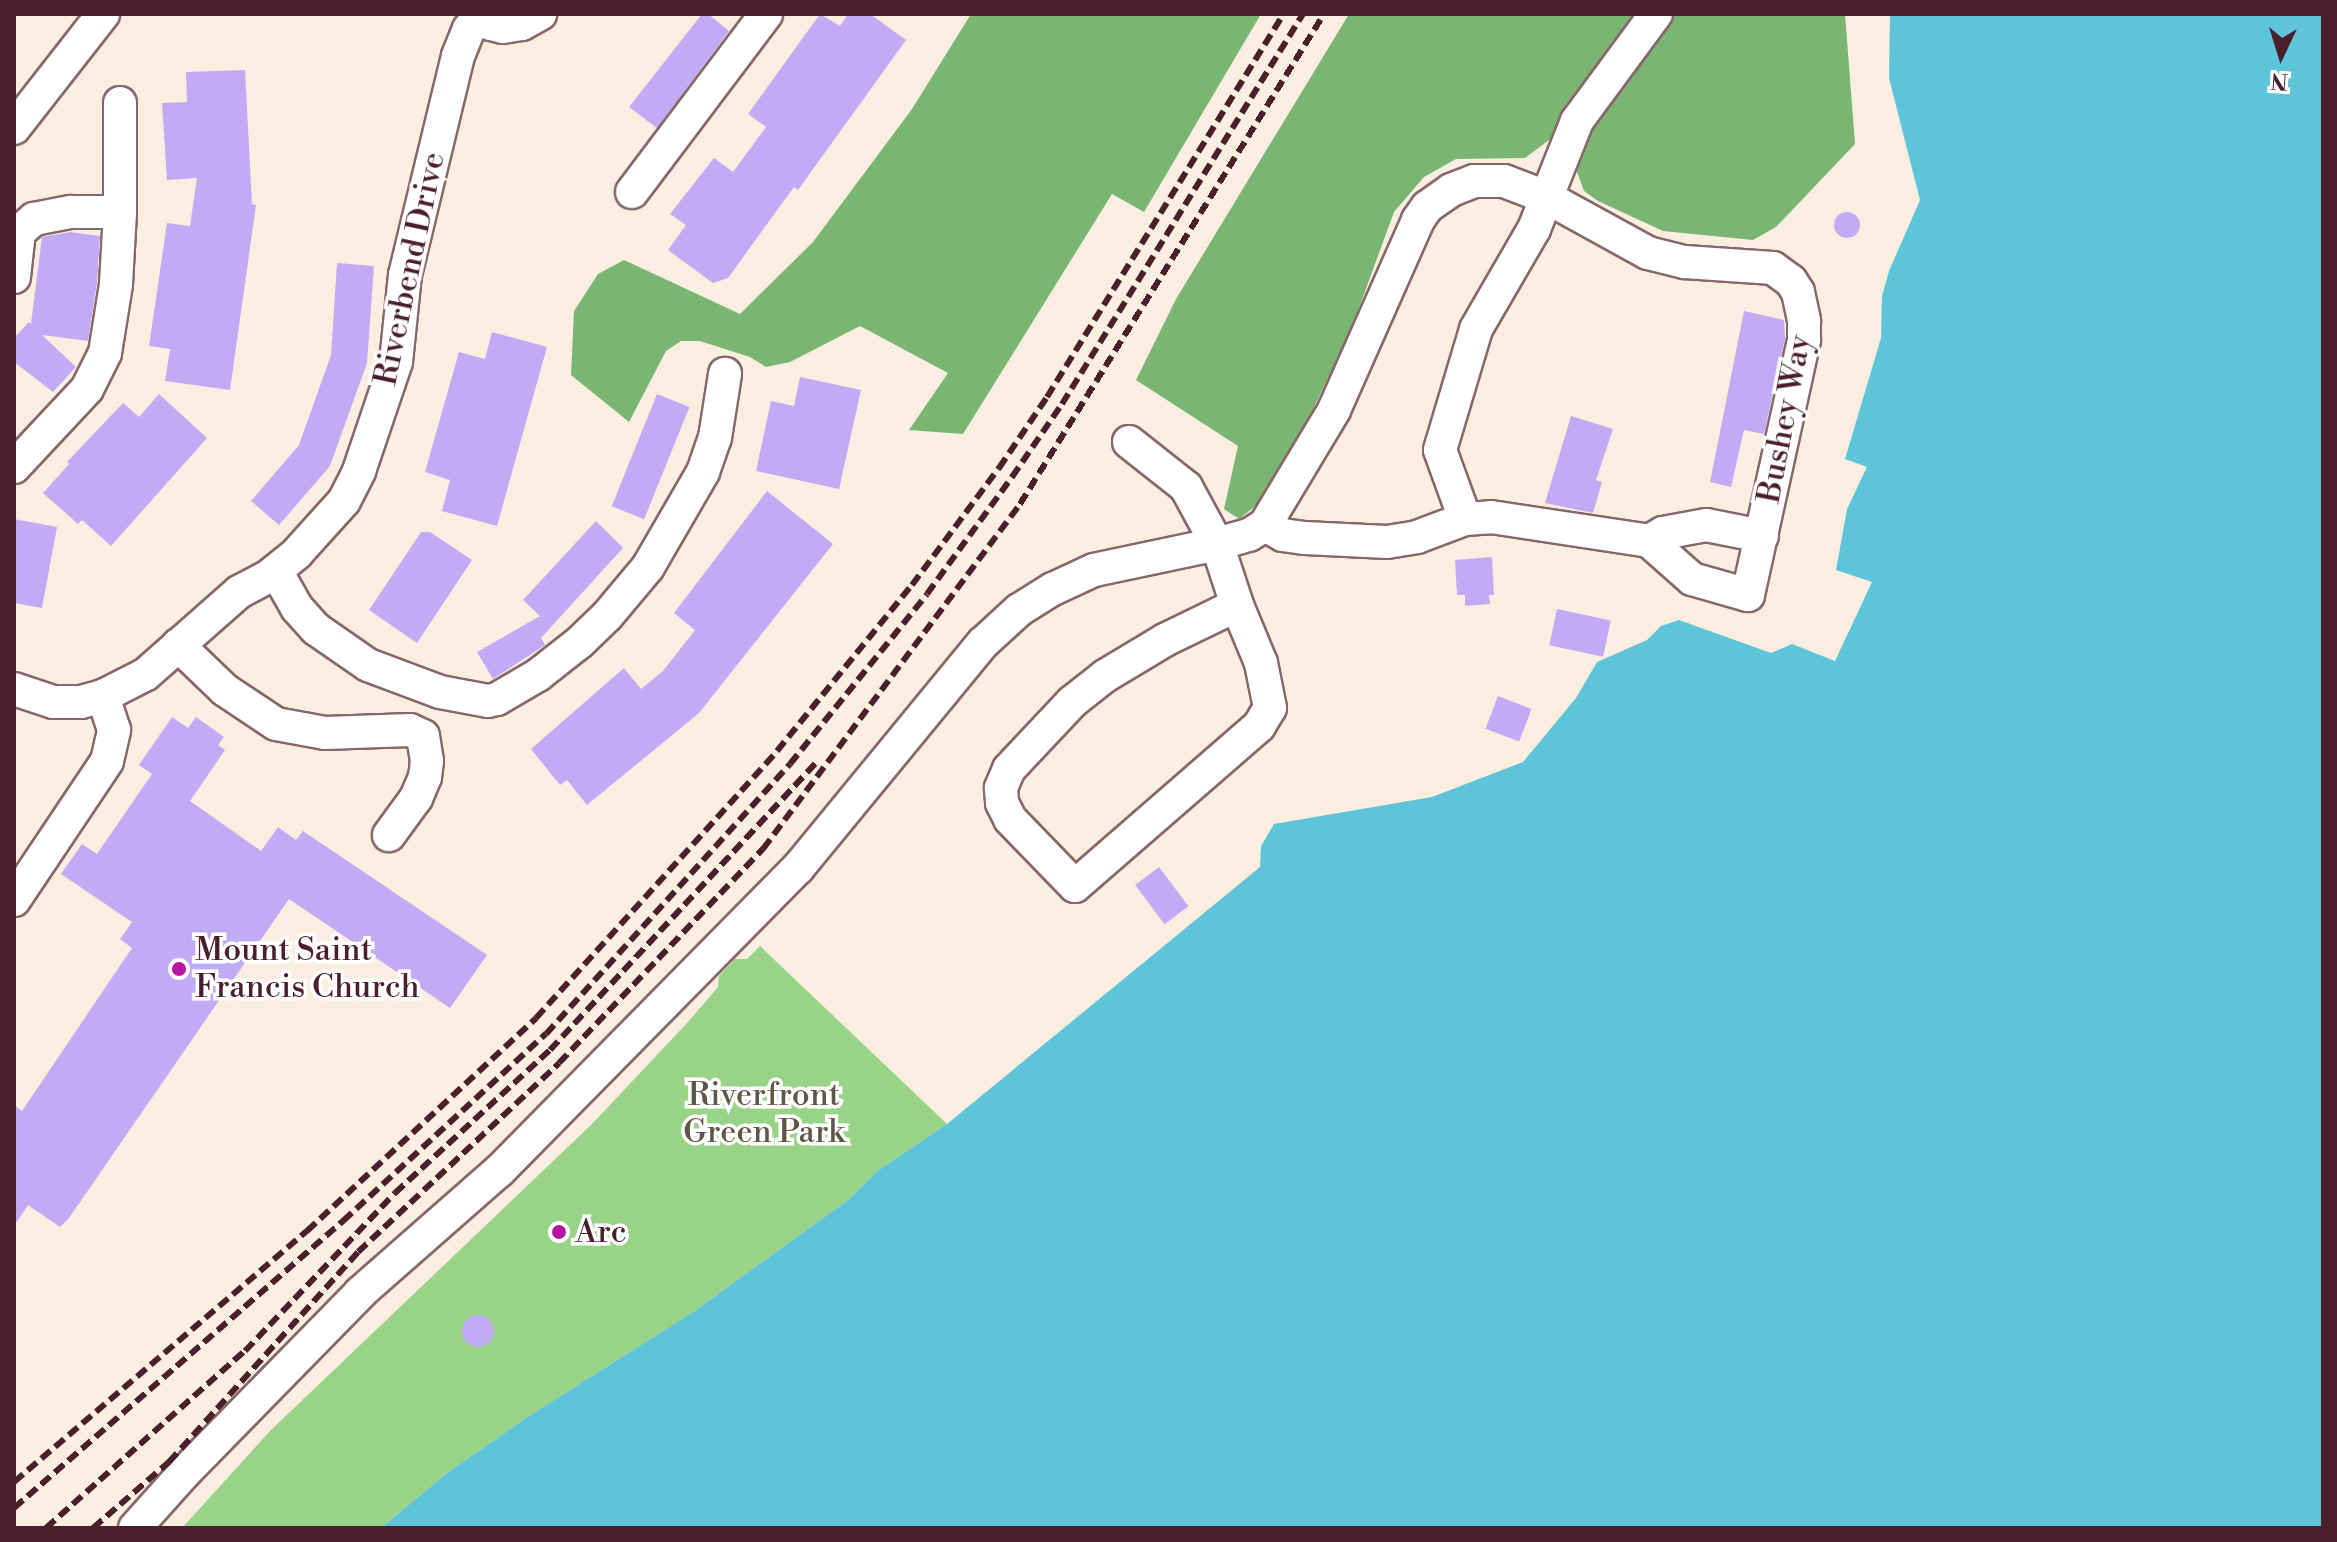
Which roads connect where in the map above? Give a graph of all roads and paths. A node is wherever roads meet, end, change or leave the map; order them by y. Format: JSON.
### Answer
{"nodes":[{"id":1,"x":103,"y":14,"type":"edge"},
{"id":2,"x":540,"y":14,"type":"edge"},
{"id":3,"x":766,"y":14,"type":"edge"},
{"id":4,"x":1656,"y":14,"type":"edge"},
{"id":5,"x":475,"y":18,"type":"edge"},
{"id":6,"x":120,"y":103,"type":"dead end"},
{"id":7,"x":14,"y":128,"type":"edge"},
{"id":8,"x":632,"y":192,"type":"dead end"},
{"id":9,"x":1546,"y":197,"type":"junction"},
{"id":10,"x":120,"y":212,"type":"junction"},
{"id":11,"x":14,"y":277,"type":"edge"},
{"id":12,"x":725,"y":374,"type":"dead end"},
{"id":13,"x":1129,"y":442,"type":"dead end"},
{"id":14,"x":14,"y":467,"type":"edge"},
{"id":15,"x":1465,"y":519,"type":"junction"},
{"id":16,"x":1265,"y":525,"type":"junction"},
{"id":17,"x":1762,"y":536,"type":"junction"},
{"id":18,"x":1649,"y":541,"type":"junction"},
{"id":19,"x":1217,"y":544,"type":"junction"},
{"id":20,"x":276,"y":571,"type":"junction"},
{"id":21,"x":1237,"y":605,"type":"junction"},
{"id":22,"x":178,"y":645,"type":"junction"},
{"id":23,"x":14,"y":689,"type":"edge"},
{"id":24,"x":103,"y":696,"type":"junction"},
{"id":25,"x":389,"y":835,"type":"dead end"},
{"id":26,"x":14,"y":900,"type":"edge"},
{"id":27,"x":135,"y":1528,"type":"edge"}],
"edges":[{"from":1,"to":7,"type":"street"},
{"from":2,"to":5,"type":"street"},
{"from":3,"to":8,"type":"street"},
{"from":4,"to":9,"type":"street"},
{"from":5,"to":20,"type":"street","name":"Riverbend Drive"},
{"from":6,"to":10,"type":"street"},
{"from":9,"to":15,"type":"street"},
{"from":9,"to":16,"type":"street","name":"Bushey Way"},
{"from":9,"to":17,"type":"street","name":"Bushey Way"},
{"from":10,"to":11,"type":"street"},
{"from":10,"to":14,"type":"street"},
{"from":12,"to":20,"type":"street"},
{"from":13,"to":19,"type":"street"},
{"from":15,"to":16,"type":"street","name":"Bushey Way"},
{"from":15,"to":18,"type":"street","name":"Bushey Way"},
{"from":16,"to":19,"type":"street"},
{"from":17,"to":18,"type":"street","name":"Bushey Way"},
{"from":17,"to":18,"type":"street","name":"Bushey Way"},
{"from":19,"to":21,"type":"street"},
{"from":19,"to":27,"type":"street"},
{"from":20,"to":22,"type":"street","name":"Riverbend Drive"},
{"from":21,"to":21,"type":"street"},
{"from":22,"to":24,"type":"street","name":"Riverbend Drive"},
{"from":22,"to":25,"type":"street"},
{"from":23,"to":24,"type":"street","name":"Riverbend Drive"},
{"from":24,"to":26,"type":"street"}]}
